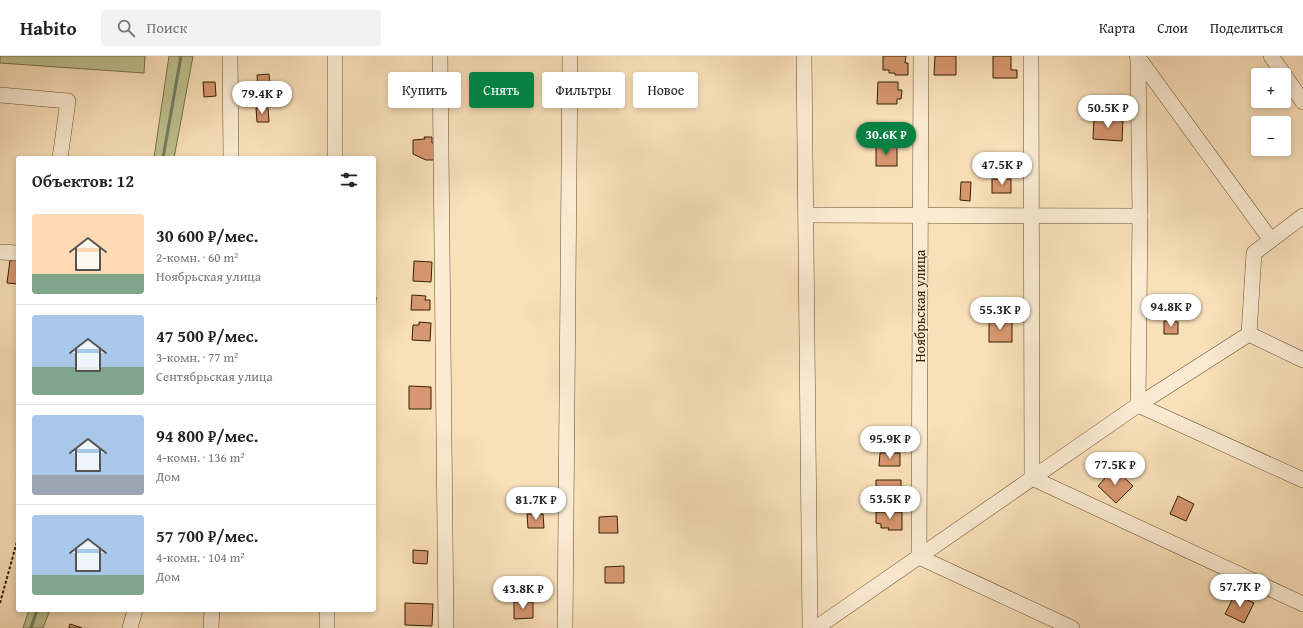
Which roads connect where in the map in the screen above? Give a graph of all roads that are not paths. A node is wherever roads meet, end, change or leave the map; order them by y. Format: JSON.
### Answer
{"nodes":[{"id":1,"x":230,"y":56,"type":"edge"},
{"id":2,"x":335,"y":56,"type":"edge"},
{"id":3,"x":440,"y":56,"type":"edge"},
{"id":4,"x":570,"y":56,"type":"edge"},
{"id":5,"x":804,"y":56,"type":"edge"},
{"id":6,"x":921,"y":56,"type":"edge"},
{"id":7,"x":1031,"y":56,"type":"edge"},
{"id":8,"x":1271,"y":56,"type":"edge"},
{"id":9,"x":1137,"y":57,"type":"edge"},
{"id":10,"x":0,"y":95,"type":"edge"},
{"id":11,"x":1303,"y":102,"type":"edge"},
{"id":12,"x":60,"y":156,"type":"edge"},
{"id":13,"x":231,"y":156,"type":"edge"},
{"id":14,"x":335,"y":156,"type":"edge"},
{"id":15,"x":806,"y":214,"type":"junction"},
{"id":16,"x":920,"y":215,"type":"junction"},
{"id":17,"x":1032,"y":215,"type":"junction"},
{"id":18,"x":1140,"y":216,"type":"junction"},
{"id":19,"x":1303,"y":216,"type":"edge"},
{"id":20,"x":1271,"y":240,"type":"junction"},
{"id":21,"x":0,"y":252,"type":"edge"},
{"id":22,"x":16,"y":253,"type":"edge"},
{"id":23,"x":1249,"y":334,"type":"junction"},
{"id":24,"x":1303,"y":360,"type":"edge"},
{"id":25,"x":1138,"y":405,"type":"junction"},
{"id":26,"x":1032,"y":478,"type":"junction"},
{"id":27,"x":1303,"y":480,"type":"edge"},
{"id":28,"x":919,"y":557,"type":"junction"},
{"id":29,"x":1303,"y":604,"type":"edge"},
{"id":30,"x":134,"y":612,"type":"edge"},
{"id":31,"x":212,"y":612,"type":"edge"},
{"id":32,"x":327,"y":612,"type":"edge"},
{"id":33,"x":130,"y":628,"type":"edge"},
{"id":34,"x":211,"y":628,"type":"edge"},
{"id":35,"x":327,"y":628,"type":"edge"},
{"id":36,"x":446,"y":628,"type":"edge"},
{"id":37,"x":565,"y":628,"type":"edge"},
{"id":38,"x":810,"y":628,"type":"edge"},
{"id":39,"x":816,"y":628,"type":"edge"},
{"id":40,"x":1072,"y":628,"type":"edge"}],
"edges":[{"from":1,"to":13,"type":"street"},
{"from":2,"to":14,"type":"street"},
{"from":3,"to":36,"type":"street"},
{"from":4,"to":37,"type":"street"},
{"from":5,"to":15,"type":"street"},
{"from":6,"to":16,"type":"street","name":"Ноябрьская улица"},
{"from":7,"to":17,"type":"street"},
{"from":8,"to":11,"type":"street"},
{"from":9,"to":18,"type":"street"},
{"from":9,"to":20,"type":"street"},
{"from":10,"to":12,"type":"street"},
{"from":15,"to":16,"type":"street"},
{"from":15,"to":38,"type":"street"},
{"from":16,"to":17,"type":"street"},
{"from":16,"to":28,"type":"street","name":"Ноябрьская улица"},
{"from":17,"to":18,"type":"street"},
{"from":17,"to":26,"type":"street"},
{"from":18,"to":25,"type":"street"},
{"from":19,"to":20,"type":"street"},
{"from":20,"to":23,"type":"street"},
{"from":21,"to":22,"type":"street"},
{"from":23,"to":24,"type":"street"},
{"from":23,"to":25,"type":"street"},
{"from":25,"to":26,"type":"street"},
{"from":25,"to":27,"type":"street"},
{"from":26,"to":28,"type":"street"},
{"from":26,"to":29,"type":"street"},
{"from":28,"to":39,"type":"street"},
{"from":28,"to":40,"type":"street"},
{"from":30,"to":33,"type":"street"},
{"from":31,"to":34,"type":"street"},
{"from":32,"to":35,"type":"street"}]}
